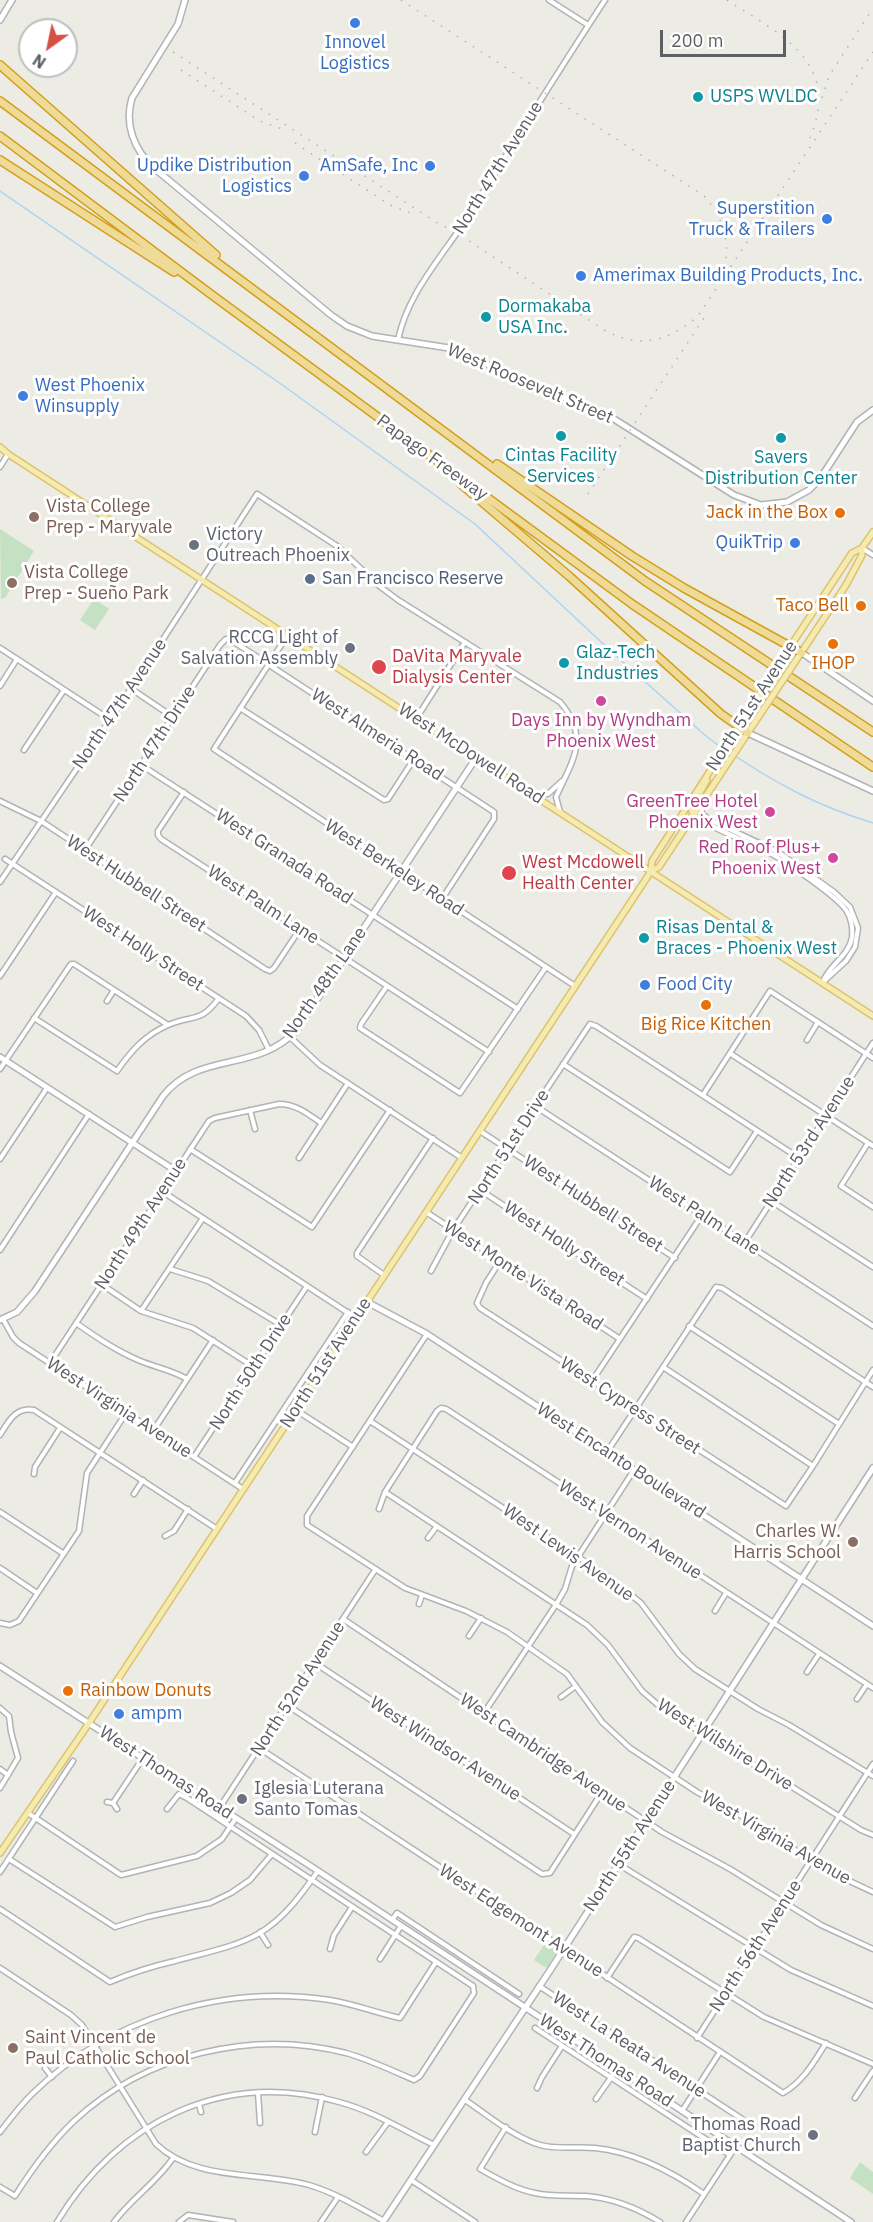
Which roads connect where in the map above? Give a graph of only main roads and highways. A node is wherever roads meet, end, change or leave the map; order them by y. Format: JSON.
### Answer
{"nodes":[{"id":1,"x":0,"y":65,"type":"edge"},
{"id":2,"x":0,"y":101,"type":"edge"},
{"id":3,"x":0,"y":136,"type":"edge"},
{"id":4,"x":0,"y":160,"type":"edge"},
{"id":5,"x":247,"y":283,"type":"junction"},
{"id":6,"x":212,"y":295,"type":"junction"},
{"id":7,"x":440,"y":426,"type":"junction"},
{"id":8,"x":0,"y":449,"type":"edge"},
{"id":9,"x":423,"y":451,"type":"junction"},
{"id":10,"x":873,"y":532,"type":"edge"},
{"id":11,"x":862,"y":548,"type":"junction"},
{"id":12,"x":791,"y":646,"type":"junction"},
{"id":13,"x":802,"y":653,"type":"junction"},
{"id":14,"x":738,"y":727,"type":"junction"},
{"id":15,"x":873,"y":732,"type":"edge"},
{"id":16,"x":748,"y":733,"type":"junction"},
{"id":17,"x":714,"y":765,"type":"junction"},
{"id":18,"x":873,"y":767,"type":"edge"},
{"id":19,"x":693,"y":815,"type":"junction"},
{"id":20,"x":651,"y":871,"type":"junction"},
{"id":21,"x":873,"y":1016,"type":"edge"},
{"id":22,"x":0,"y":1853,"type":"edge"}],
"edges":[{"from":1,"to":5,"type":"highway"},
{"from":2,"to":5,"type":"highway","name":"Papago Freeway"},
{"from":3,"to":6,"type":"highway","name":"Papago Freeway"},
{"from":4,"to":6,"type":"highway"},
{"from":5,"to":7,"type":"highway","name":"Papago Freeway"},
{"from":6,"to":9,"type":"highway","name":"Papago Freeway"},
{"from":7,"to":12,"type":"highway"},
{"from":7,"to":15,"type":"highway","name":"Papago Freeway"},
{"from":8,"to":20,"type":"main road","name":"West McDowell Road"},
{"from":9,"to":14,"type":"highway"},
{"from":9,"to":18,"type":"highway","name":"Papago Freeway"},
{"from":10,"to":11,"type":"main road","name":"North 51st Avenue"},
{"from":11,"to":12,"type":"main road","name":"North 51st Avenue"},
{"from":11,"to":13,"type":"main road","name":"North 51st Avenue"},
{"from":12,"to":13,"type":"highway"},
{"from":12,"to":14,"type":"main road","name":"North 51st Avenue","bridge":true},
{"from":13,"to":16,"type":"main road","name":"North 51st Avenue","bridge":true},
{"from":14,"to":16,"type":"highway"},
{"from":14,"to":17,"type":"main road","name":"North 51st Avenue"},
{"from":16,"to":19,"type":"main road","name":"North 51st Avenue"},
{"from":17,"to":19,"type":"main road"},
{"from":17,"to":20,"type":"main road","name":"North 51st Avenue"},
{"from":19,"to":20,"type":"main road","name":"North 51st Avenue"},
{"from":20,"to":21,"type":"main road","name":"West McDowell Road"},
{"from":20,"to":22,"type":"main road","name":"North 51st Avenue"}]}
